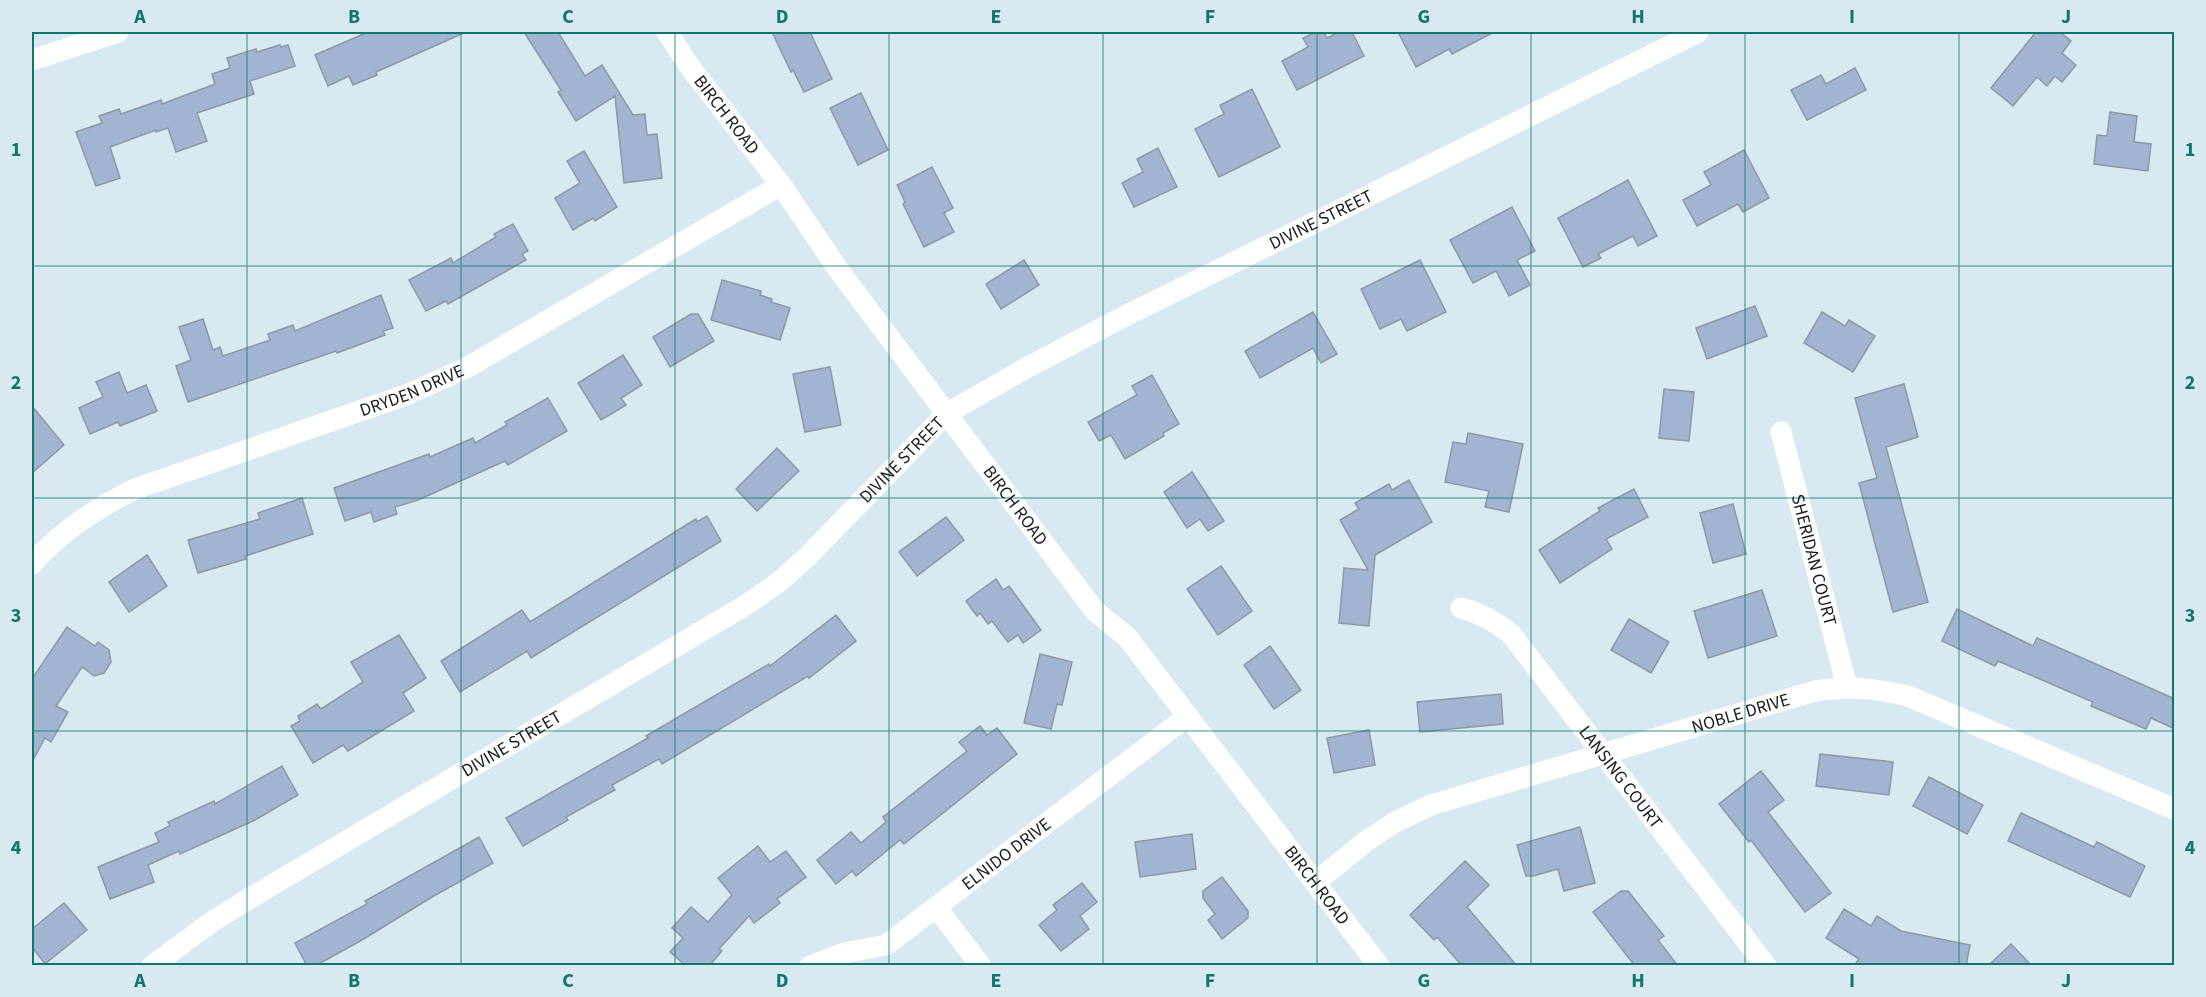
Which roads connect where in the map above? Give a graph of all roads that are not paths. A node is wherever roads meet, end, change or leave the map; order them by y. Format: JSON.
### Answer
{"nodes":[{"id":1,"x":118,"y":32,"type":"edge"},
{"id":2,"x":667,"y":32,"type":"edge"},
{"id":3,"x":1698,"y":32,"type":"edge"},
{"id":4,"x":32,"y":60,"type":"edge"},
{"id":5,"x":781,"y":185,"type":"junction"},
{"id":6,"x":946,"y":414,"type":"junction"},
{"id":7,"x":1781,"y":432,"type":"dead end"},
{"id":8,"x":32,"y":564,"type":"edge"},
{"id":9,"x":1461,"y":608,"type":"dead end"},
{"id":10,"x":1847,"y":687,"type":"junction"},
{"id":11,"x":1188,"y":716,"type":"junction"},
{"id":12,"x":1603,"y":753,"type":"junction"},
{"id":13,"x":2175,"y":809,"type":"edge"},
{"id":14,"x":1316,"y":882,"type":"junction"},
{"id":15,"x":936,"y":907,"type":"junction"},
{"id":16,"x":152,"y":966,"type":"edge"},
{"id":17,"x":810,"y":966,"type":"edge"},
{"id":18,"x":981,"y":966,"type":"edge"},
{"id":19,"x":1379,"y":966,"type":"edge"},
{"id":20,"x":1766,"y":966,"type":"edge"}],
"edges":[{"from":1,"to":4,"type":"street"},
{"from":2,"to":5,"type":"street","name":"BIRCH ROAD"},
{"from":3,"to":6,"type":"street","name":"DIVINE STREET"},
{"from":5,"to":6,"type":"street","name":"BIRCH ROAD"},
{"from":5,"to":8,"type":"street","name":"DRYDEN DRIVE"},
{"from":6,"to":11,"type":"street","name":"BIRCH ROAD"},
{"from":6,"to":16,"type":"street","name":"DIVINE STREET"},
{"from":7,"to":10,"type":"street","name":"SHERIDAN COURT"},
{"from":9,"to":12,"type":"street","name":"LANSING COURT"},
{"from":10,"to":12,"type":"street","name":"NOBLE DRIVE"},
{"from":10,"to":13,"type":"street","name":"NOBLE DRIVE"},
{"from":11,"to":14,"type":"street","name":"BIRCH ROAD"},
{"from":11,"to":15,"type":"street","name":"ELNIDO DRIVE"},
{"from":12,"to":14,"type":"street","name":"NOBLE DRIVE"},
{"from":12,"to":20,"type":"street","name":"LANSING COURT"},
{"from":14,"to":19,"type":"street","name":"BIRCH ROAD"},
{"from":15,"to":17,"type":"street","name":"ELNIDO DRIVE"},
{"from":15,"to":18,"type":"street"}]}
